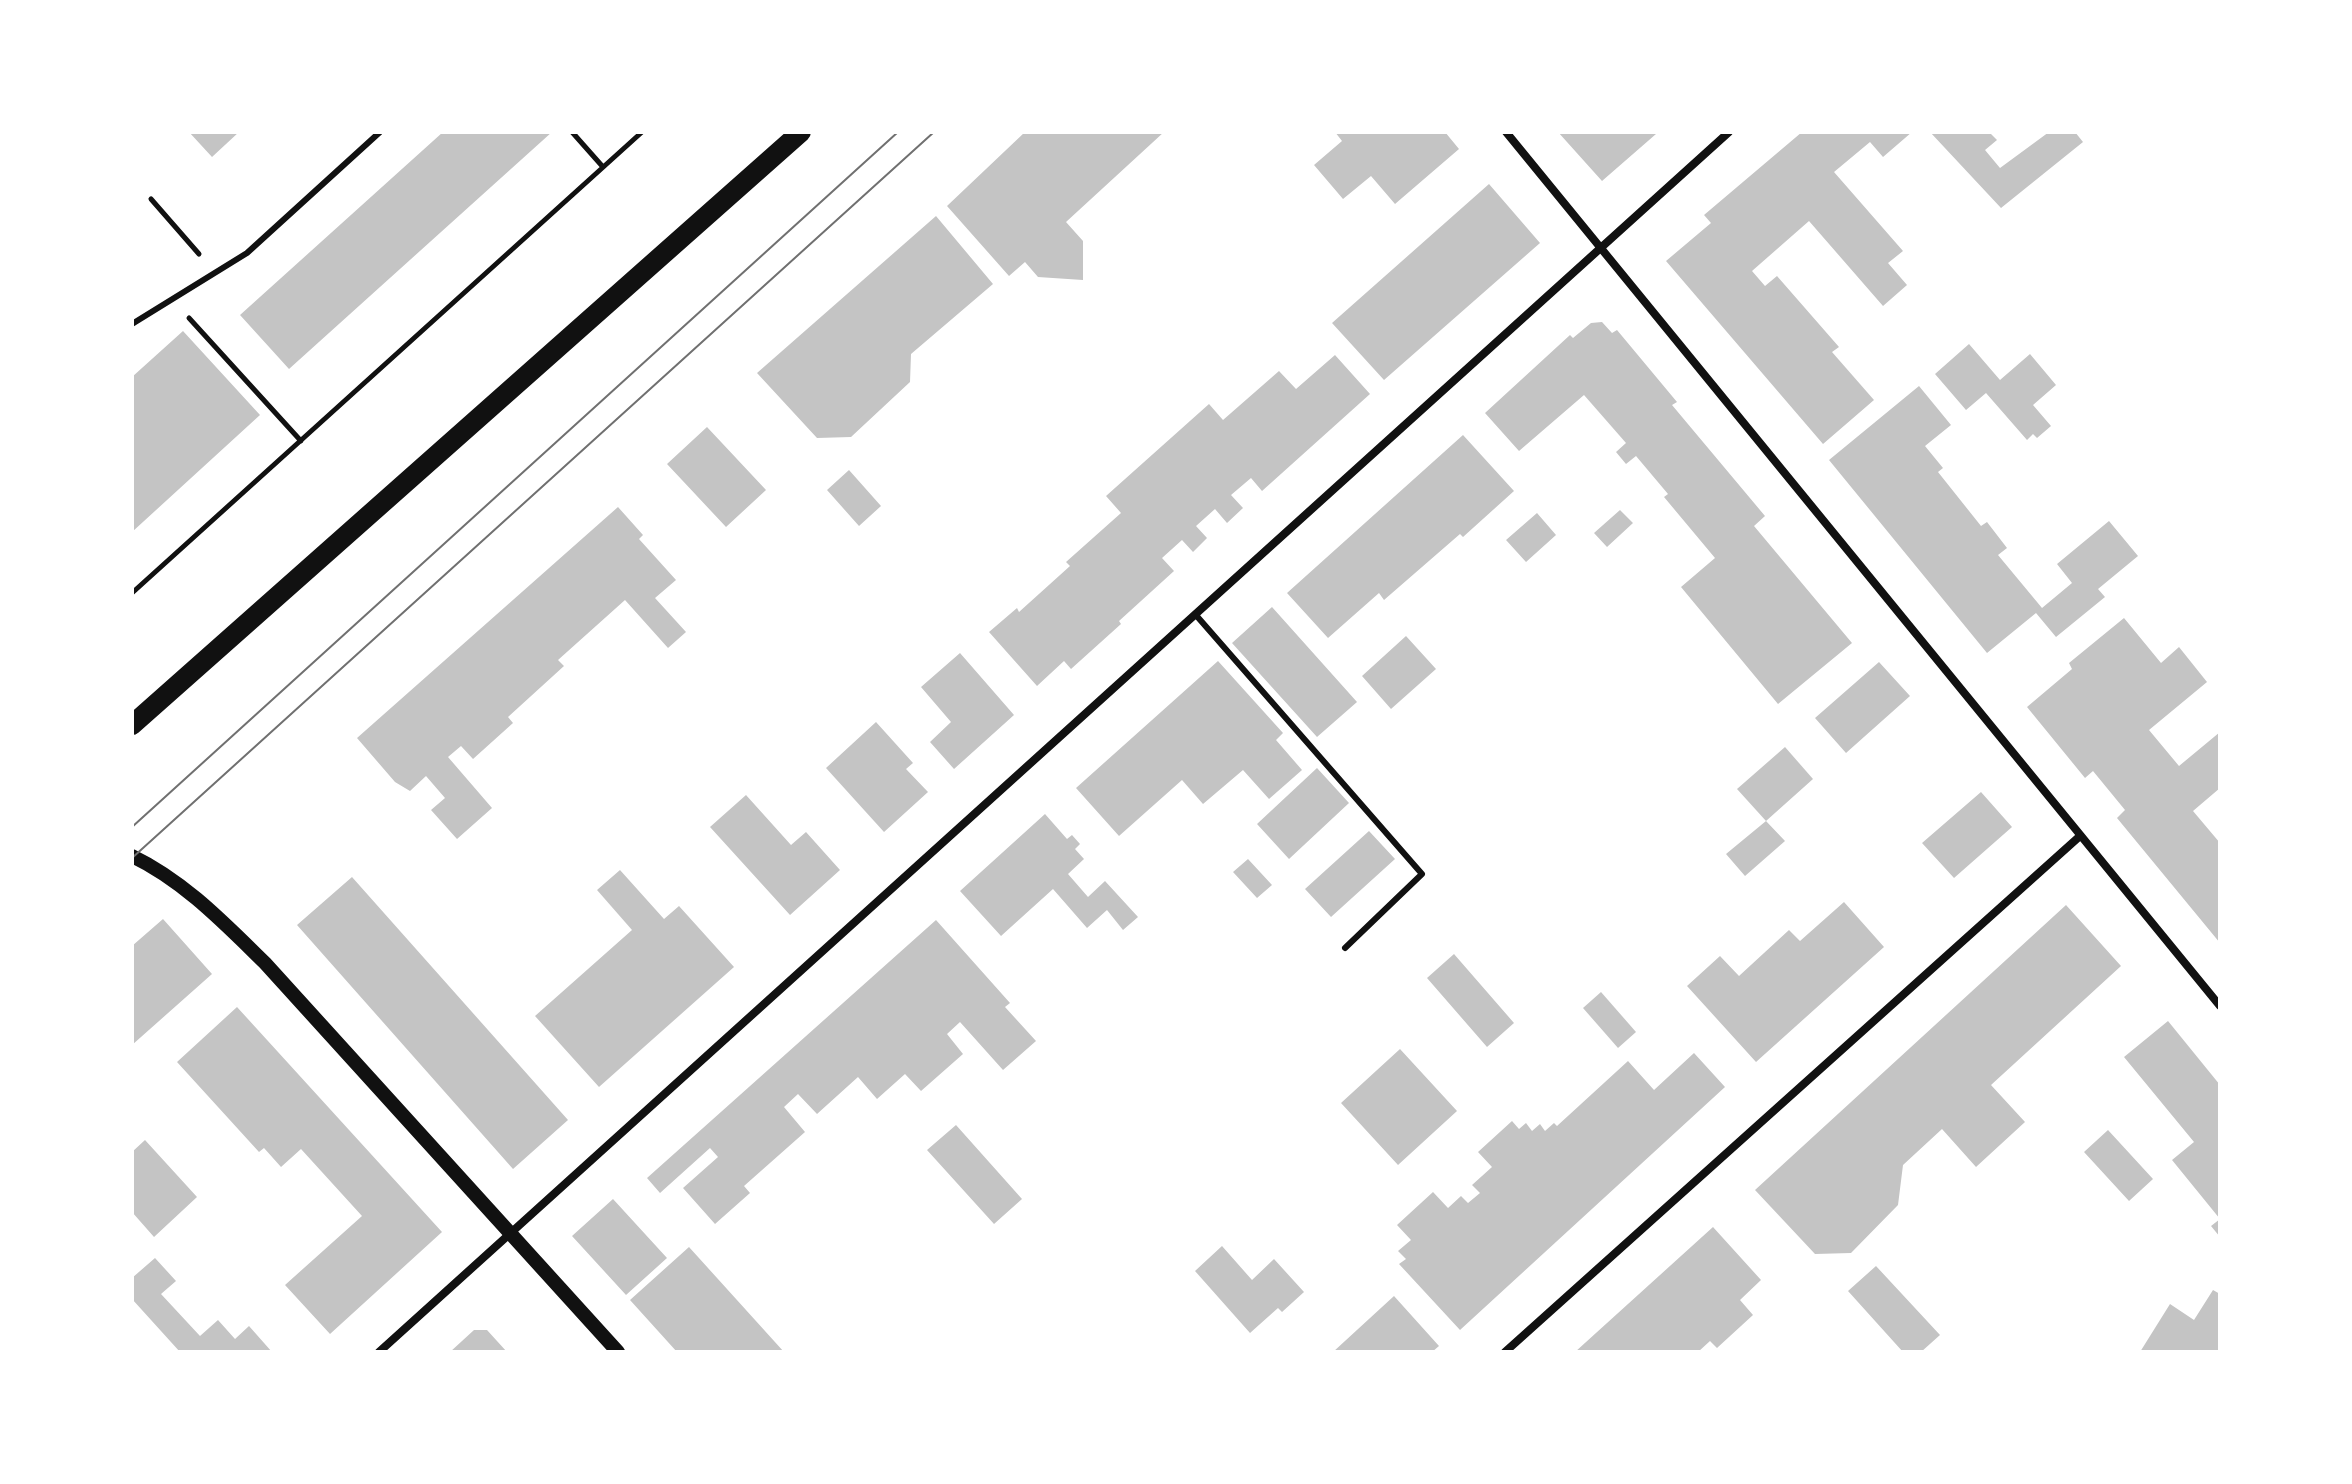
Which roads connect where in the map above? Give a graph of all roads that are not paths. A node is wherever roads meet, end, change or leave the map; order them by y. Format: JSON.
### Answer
{"nodes":[{"id":1,"x":380,"y":132,"type":"edge"},
{"id":2,"x":801,"y":132,"type":"edge"},
{"id":3,"x":1506,"y":132,"type":"edge"},
{"id":4,"x":1729,"y":132,"type":"edge"},
{"id":5,"x":1601,"y":246,"type":"junction"},
{"id":6,"x":132,"y":324,"type":"edge"},
{"id":7,"x":1195,"y":614,"type":"junction"},
{"id":8,"x":132,"y":725,"type":"edge"},
{"id":9,"x":2080,"y":836,"type":"junction"},
{"id":10,"x":132,"y":856,"type":"edge"},
{"id":11,"x":1345,"y":948,"type":"dead end"},
{"id":12,"x":2220,"y":1006,"type":"edge"},
{"id":13,"x":511,"y":1234,"type":"junction"},
{"id":14,"x":379,"y":1352,"type":"edge"},
{"id":15,"x":618,"y":1352,"type":"edge"},
{"id":16,"x":1505,"y":1352,"type":"edge"}],
"edges":[{"from":1,"to":6,"type":"lane"},
{"from":2,"to":8,"type":"main road"},
{"from":3,"to":5,"type":"street"},
{"from":4,"to":5,"type":"street"},
{"from":5,"to":7,"type":"street"},
{"from":5,"to":9,"type":"street"},
{"from":7,"to":11,"type":"lane"},
{"from":7,"to":13,"type":"street"},
{"from":9,"to":12,"type":"street"},
{"from":9,"to":16,"type":"street"},
{"from":10,"to":13,"type":"street"},
{"from":13,"to":14,"type":"street"},
{"from":13,"to":15,"type":"street"}]}
